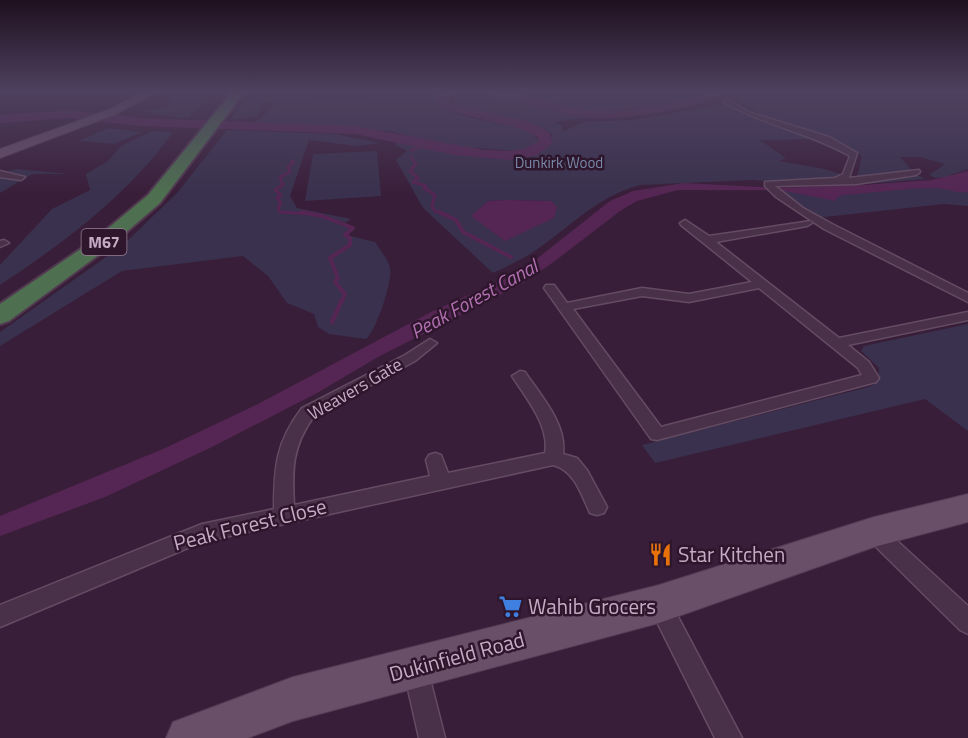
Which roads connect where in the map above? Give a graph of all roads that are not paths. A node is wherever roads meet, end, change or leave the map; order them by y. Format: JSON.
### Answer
{"nodes":[{"id":1,"x":75,"y":125,"type":"edge"},
{"id":2,"x":197,"y":125,"type":"edge"},
{"id":3,"x":207,"y":125,"type":"edge"},
{"id":4,"x":784,"y":125,"type":"edge"},
{"id":5,"x":184,"y":152,"type":"junction"},
{"id":6,"x":0,"y":154,"type":"edge"},
{"id":7,"x":916,"y":172,"type":"dead end"},
{"id":8,"x":0,"y":174,"type":"edge"},
{"id":9,"x":21,"y":177,"type":"dead end"},
{"id":10,"x":838,"y":181,"type":"junction"},
{"id":11,"x":685,"y":223,"type":"dead end"},
{"id":12,"x":807,"y":223,"type":"dead end"},
{"id":13,"x":707,"y":240,"type":"junction"},
{"id":14,"x":760,"y":284,"type":"junction"},
{"id":15,"x":550,"y":288,"type":"dead end"},
{"id":16,"x":0,"y":298,"type":"edge"},
{"id":17,"x":968,"y":298,"type":"edge"},
{"id":18,"x":565,"y":307,"type":"junction"},
{"id":19,"x":0,"y":316,"type":"edge"},
{"id":20,"x":968,"y":316,"type":"edge"},
{"id":21,"x":430,"y":343,"type":"dead end"},
{"id":22,"x":837,"y":343,"type":"junction"},
{"id":23,"x":520,"y":376,"type":"dead end"},
{"id":24,"x":553,"y":458,"type":"junction"},
{"id":25,"x":435,"y":460,"type":"dead end"},
{"id":26,"x":441,"y":482,"type":"junction"},
{"id":27,"x":597,"y":507,"type":"dead end"},
{"id":28,"x":968,"y":507,"type":"edge"},
{"id":29,"x":284,"y":514,"type":"junction"},
{"id":30,"x":874,"y":532,"type":"junction"},
{"id":31,"x":659,"y":604,"type":"junction"},
{"id":32,"x":0,"y":616,"type":"edge"},
{"id":33,"x":968,"y":622,"type":"edge"},
{"id":34,"x":415,"y":667,"type":"junction"},
{"id":35,"x":197,"y":736,"type":"edge"},
{"id":36,"x":432,"y":738,"type":"edge"},
{"id":37,"x":729,"y":738,"type":"edge"}],
"edges":[{"from":1,"to":6,"type":"main road"},
{"from":2,"to":5,"type":"highway","number":"M67"},
{"from":3,"to":5,"type":"highway","number":"M67"},
{"from":4,"to":10,"type":"street"},
{"from":5,"to":16,"type":"highway","number":"M67"},
{"from":5,"to":19,"type":"highway","number":"M67"},
{"from":7,"to":10,"type":"street"},
{"from":8,"to":9,"type":"street"},
{"from":10,"to":17,"type":"street"},
{"from":11,"to":13,"type":"street"},
{"from":12,"to":13,"type":"street"},
{"from":13,"to":14,"type":"street"},
{"from":14,"to":18,"type":"street"},
{"from":14,"to":22,"type":"street"},
{"from":15,"to":18,"type":"street"},
{"from":18,"to":22,"type":"street"},
{"from":20,"to":22,"type":"street"},
{"from":21,"to":29,"type":"street","name":"Weavers Gate"},
{"from":23,"to":24,"type":"street"},
{"from":24,"to":26,"type":"street","name":"Peak Forest Close"},
{"from":24,"to":27,"type":"street"},
{"from":25,"to":26,"type":"street"},
{"from":26,"to":29,"type":"street","name":"Peak Forest Close"},
{"from":28,"to":30,"type":"main road","name":"Dukinfield Road"},
{"from":29,"to":32,"type":"street","name":"Peak Forest Close"},
{"from":30,"to":31,"type":"main road","name":"Dukinfield Road"},
{"from":30,"to":33,"type":"street"},
{"from":31,"to":34,"type":"main road","name":"Dukinfield Road"},
{"from":31,"to":37,"type":"street"},
{"from":34,"to":35,"type":"main road","name":"Dukinfield Road"},
{"from":34,"to":36,"type":"street"}]}
